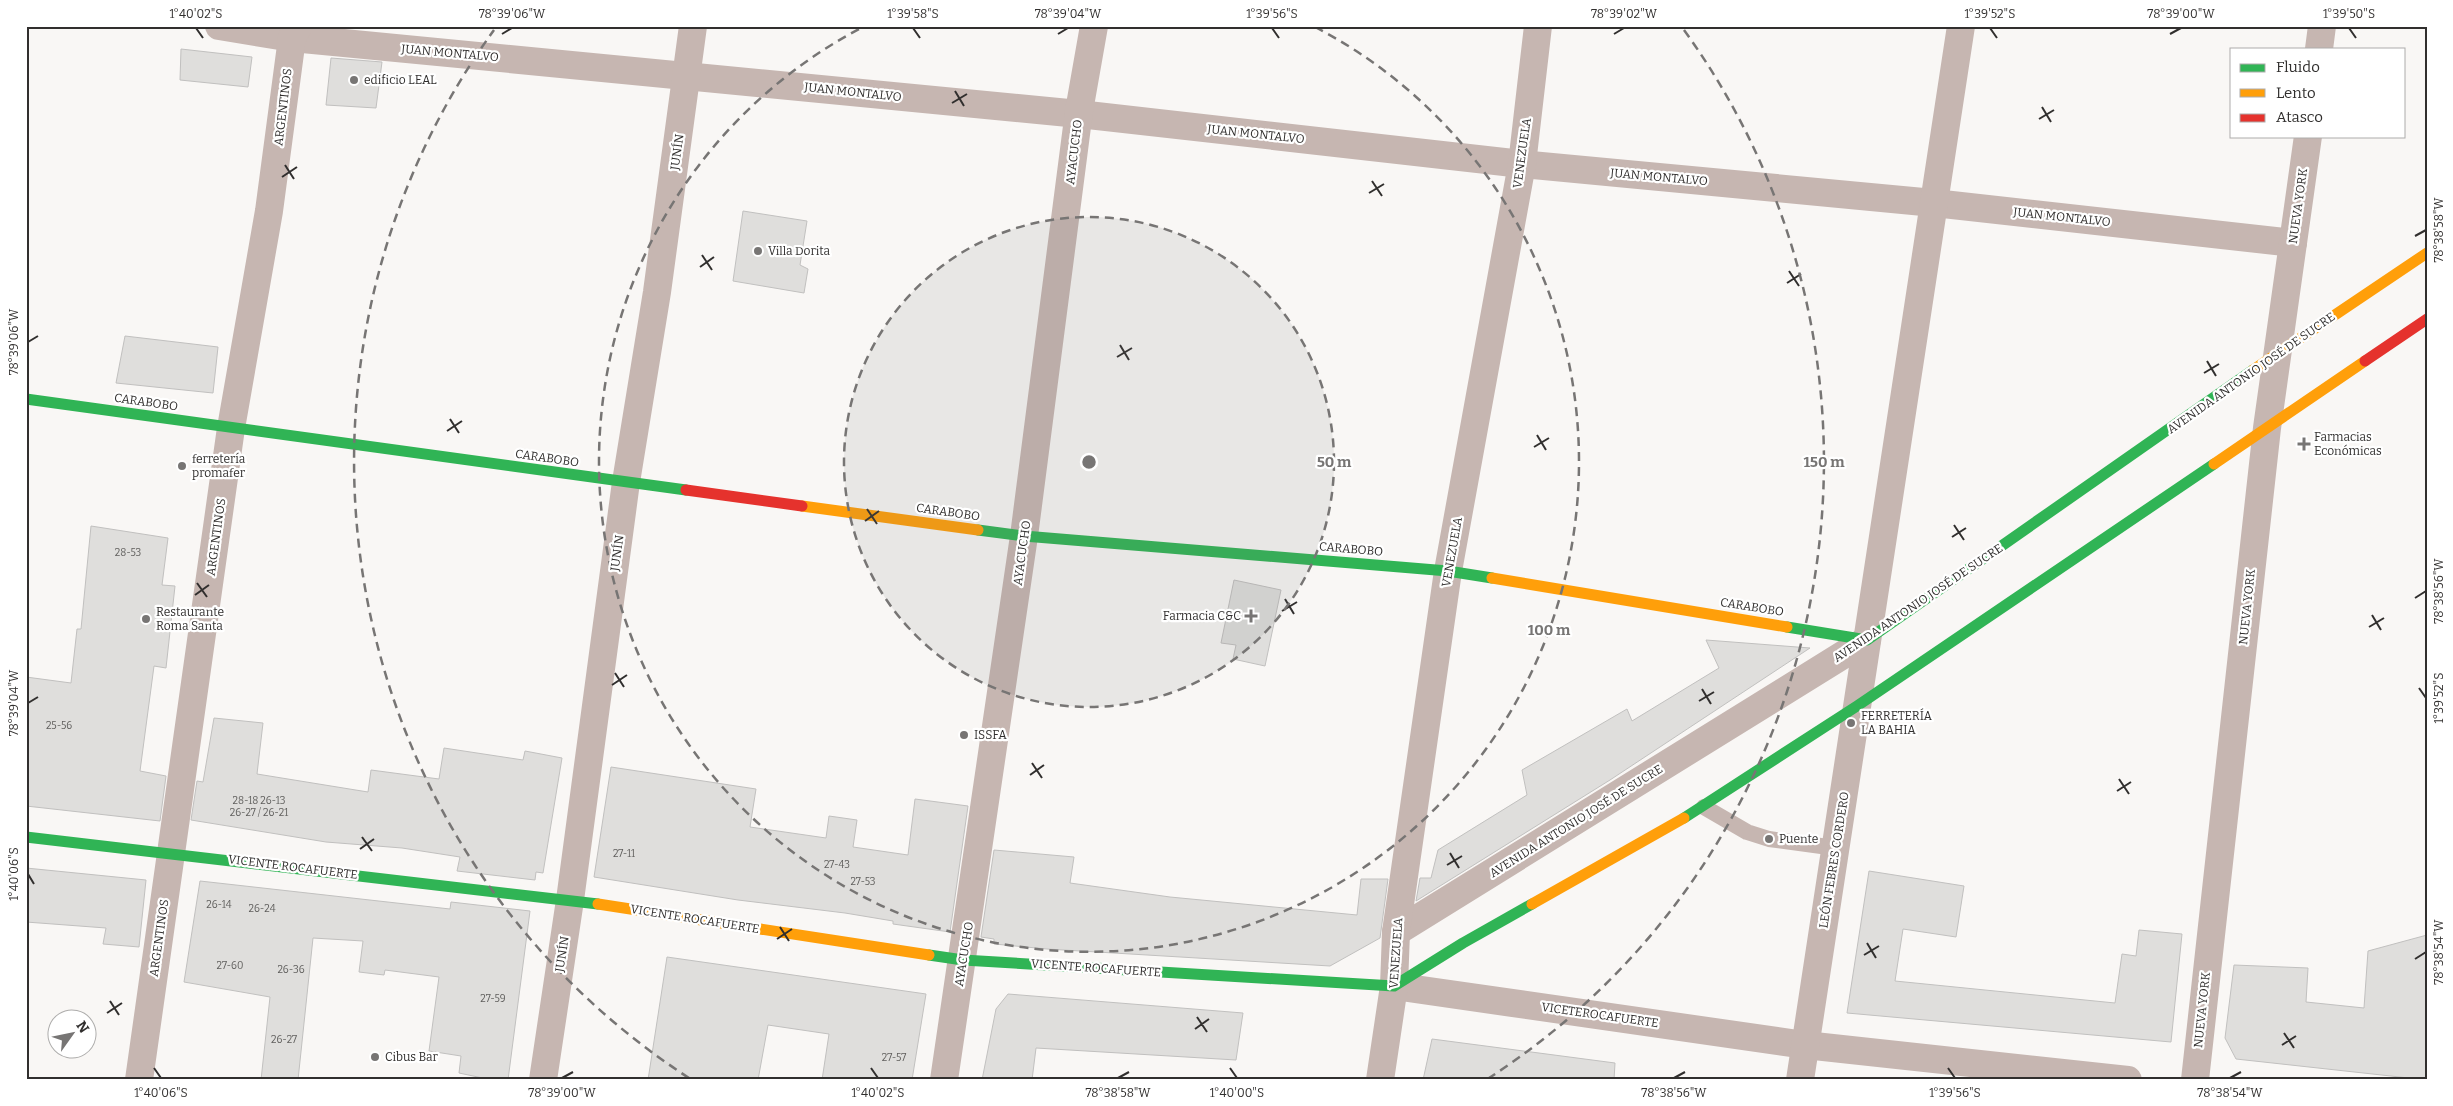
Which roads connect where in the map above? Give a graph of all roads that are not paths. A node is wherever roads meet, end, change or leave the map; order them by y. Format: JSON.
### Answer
{"nodes":[{"id":1,"x":219,"y":26,"type":"edge"},
{"id":2,"x":693,"y":26,"type":"edge"},
{"id":3,"x":1094,"y":26,"type":"edge"},
{"id":4,"x":1538,"y":26,"type":"edge"},
{"id":5,"x":1962,"y":26,"type":"edge"},
{"id":6,"x":2322,"y":26,"type":"edge"},
{"id":7,"x":295,"y":32,"type":"edge"},
{"id":8,"x":2320,"y":48,"type":"edge"},
{"id":9,"x":687,"y":76,"type":"junction"},
{"id":10,"x":1079,"y":114,"type":"junction"},
{"id":11,"x":2308,"y":138,"type":"edge"},
{"id":12,"x":1522,"y":164,"type":"junction"},
{"id":13,"x":1934,"y":203,"type":"junction"},
{"id":14,"x":2293,"y":243,"type":"junction"},
{"id":15,"x":2427,"y":254,"type":"edge"},
{"id":16,"x":2427,"y":319,"type":"edge"},
{"id":17,"x":2278,"y":353,"type":"junction"},
{"id":18,"x":26,"y":399,"type":"edge"},
{"id":19,"x":231,"y":428,"type":"junction"},
{"id":20,"x":2266,"y":428,"type":"junction"},
{"id":21,"x":626,"y":482,"type":"junction"},
{"id":22,"x":1024,"y":536,"type":"junction"},
{"id":23,"x":1448,"y":571,"type":"junction"},
{"id":24,"x":1867,"y":640,"type":"junction"},
{"id":25,"x":1857,"y":706,"type":"junction"},
{"id":26,"x":1704,"y":807,"type":"junction"},
{"id":27,"x":26,"y":837,"type":"edge"},
{"id":28,"x":1836,"y":848,"type":"junction"},
{"id":29,"x":171,"y":853,"type":"junction"},
{"id":30,"x":570,"y":900,"type":"junction"},
{"id":31,"x":1396,"y":932,"type":"junction"},
{"id":32,"x":963,"y":960,"type":"junction"},
{"id":33,"x":1394,"y":986,"type":"junction"},
{"id":34,"x":1805,"y":1045,"type":"junction"},
{"id":35,"x":139,"y":1080,"type":"edge"},
{"id":36,"x":543,"y":1080,"type":"edge"},
{"id":37,"x":944,"y":1080,"type":"edge"},
{"id":38,"x":1380,"y":1080,"type":"edge"},
{"id":39,"x":1800,"y":1080,"type":"edge"},
{"id":40,"x":2128,"y":1080,"type":"edge"},
{"id":41,"x":2195,"y":1080,"type":"edge"}],
"edges":[{"from":1,"to":7,"type":"street","name":"JUAN MONTALVO"},
{"from":2,"to":9,"type":"street","name":"JUNÍN"},
{"from":3,"to":10,"type":"street","name":"AYACUCHO"},
{"from":4,"to":12,"type":"street","name":"VENEZUELA"},
{"from":5,"to":13,"type":"street","name":"LEÓN FEBRES CORDERO"},
{"from":6,"to":8,"type":"street"},
{"from":7,"to":9,"type":"street","name":"JUAN MONTALVO"},
{"from":7,"to":19,"type":"street","name":"ARGENTINOS"},
{"from":9,"to":10,"type":"street","name":"JUAN MONTALVO"},
{"from":9,"to":21,"type":"street","name":"JUNÍN"},
{"from":10,"to":12,"type":"street","name":"JUAN MONTALVO"},
{"from":10,"to":22,"type":"street","name":"AYACUCHO"},
{"from":11,"to":14,"type":"street","name":"NUEVA YORK"},
{"from":12,"to":13,"type":"street","name":"JUAN MONTALVO"},
{"from":12,"to":23,"type":"street","name":"VENEZUELA"},
{"from":13,"to":14,"type":"street","name":"JUAN MONTALVO"},
{"from":13,"to":24,"type":"street","name":"LEÓN FEBRES CORDERO"},
{"from":14,"to":17,"type":"street","name":"NUEVA YORK"},
{"from":15,"to":17,"type":"main road","name":"AVENIDA ANTONIO JOSÉ DE SUCRE"},
{"from":16,"to":20,"type":"main road"},
{"from":17,"to":20,"type":"street","name":"NUEVA YORK"},
{"from":17,"to":24,"type":"main road","name":"AVENIDA ANTONIO JOSÉ DE SUCRE"},
{"from":18,"to":19,"type":"main road","name":"CARABOBO"},
{"from":19,"to":21,"type":"main road","name":"CARABOBO"},
{"from":19,"to":29,"type":"street","name":"ARGENTINOS"},
{"from":20,"to":25,"type":"main road"},
{"from":20,"to":41,"type":"street","name":"NUEVA YORK"},
{"from":21,"to":22,"type":"main road","name":"CARABOBO"},
{"from":21,"to":30,"type":"street","name":"JUNÍN"},
{"from":22,"to":23,"type":"main road","name":"CARABOBO"},
{"from":22,"to":32,"type":"street","name":"AYACUCHO"},
{"from":23,"to":24,"type":"main road","name":"CARABOBO"},
{"from":23,"to":31,"type":"street","name":"VENEZUELA"},
{"from":24,"to":25,"type":"street","name":"LEÓN FEBRES CORDERO"},
{"from":24,"to":31,"type":"street","name":"AVENIDA ANTONIO JOSÉ DE SUCRE"},
{"from":25,"to":26,"type":"main road"},
{"from":25,"to":28,"type":"street","name":"LEÓN FEBRES CORDERO"},
{"from":26,"to":28,"type":"lane"},
{"from":26,"to":33,"type":"main road"},
{"from":27,"to":29,"type":"main road","name":"VICENTE ROCAFUERTE"},
{"from":28,"to":34,"type":"street","name":"LEÓN FEBRES CORDERO"},
{"from":29,"to":30,"type":"main road","name":"VICENTE ROCAFUERTE"},
{"from":29,"to":35,"type":"street","name":"ARGENTINOS"},
{"from":30,"to":32,"type":"main road","name":"VICENTE ROCAFUERTE"},
{"from":30,"to":36,"type":"street","name":"JUNÍN"},
{"from":31,"to":33,"type":"street","name":"VENEZUELA"},
{"from":32,"to":33,"type":"main road","name":"VICENTE ROCAFUERTE"},
{"from":32,"to":37,"type":"street","name":"AYACUCHO"},
{"from":33,"to":34,"type":"street","name":"VICETEROCAFUERTE"},
{"from":33,"to":38,"type":"street","name":"VENEZUELA"},
{"from":34,"to":39,"type":"street","name":"LEÓN FEBRES CORDERO"},
{"from":34,"to":40,"type":"street"}]}
